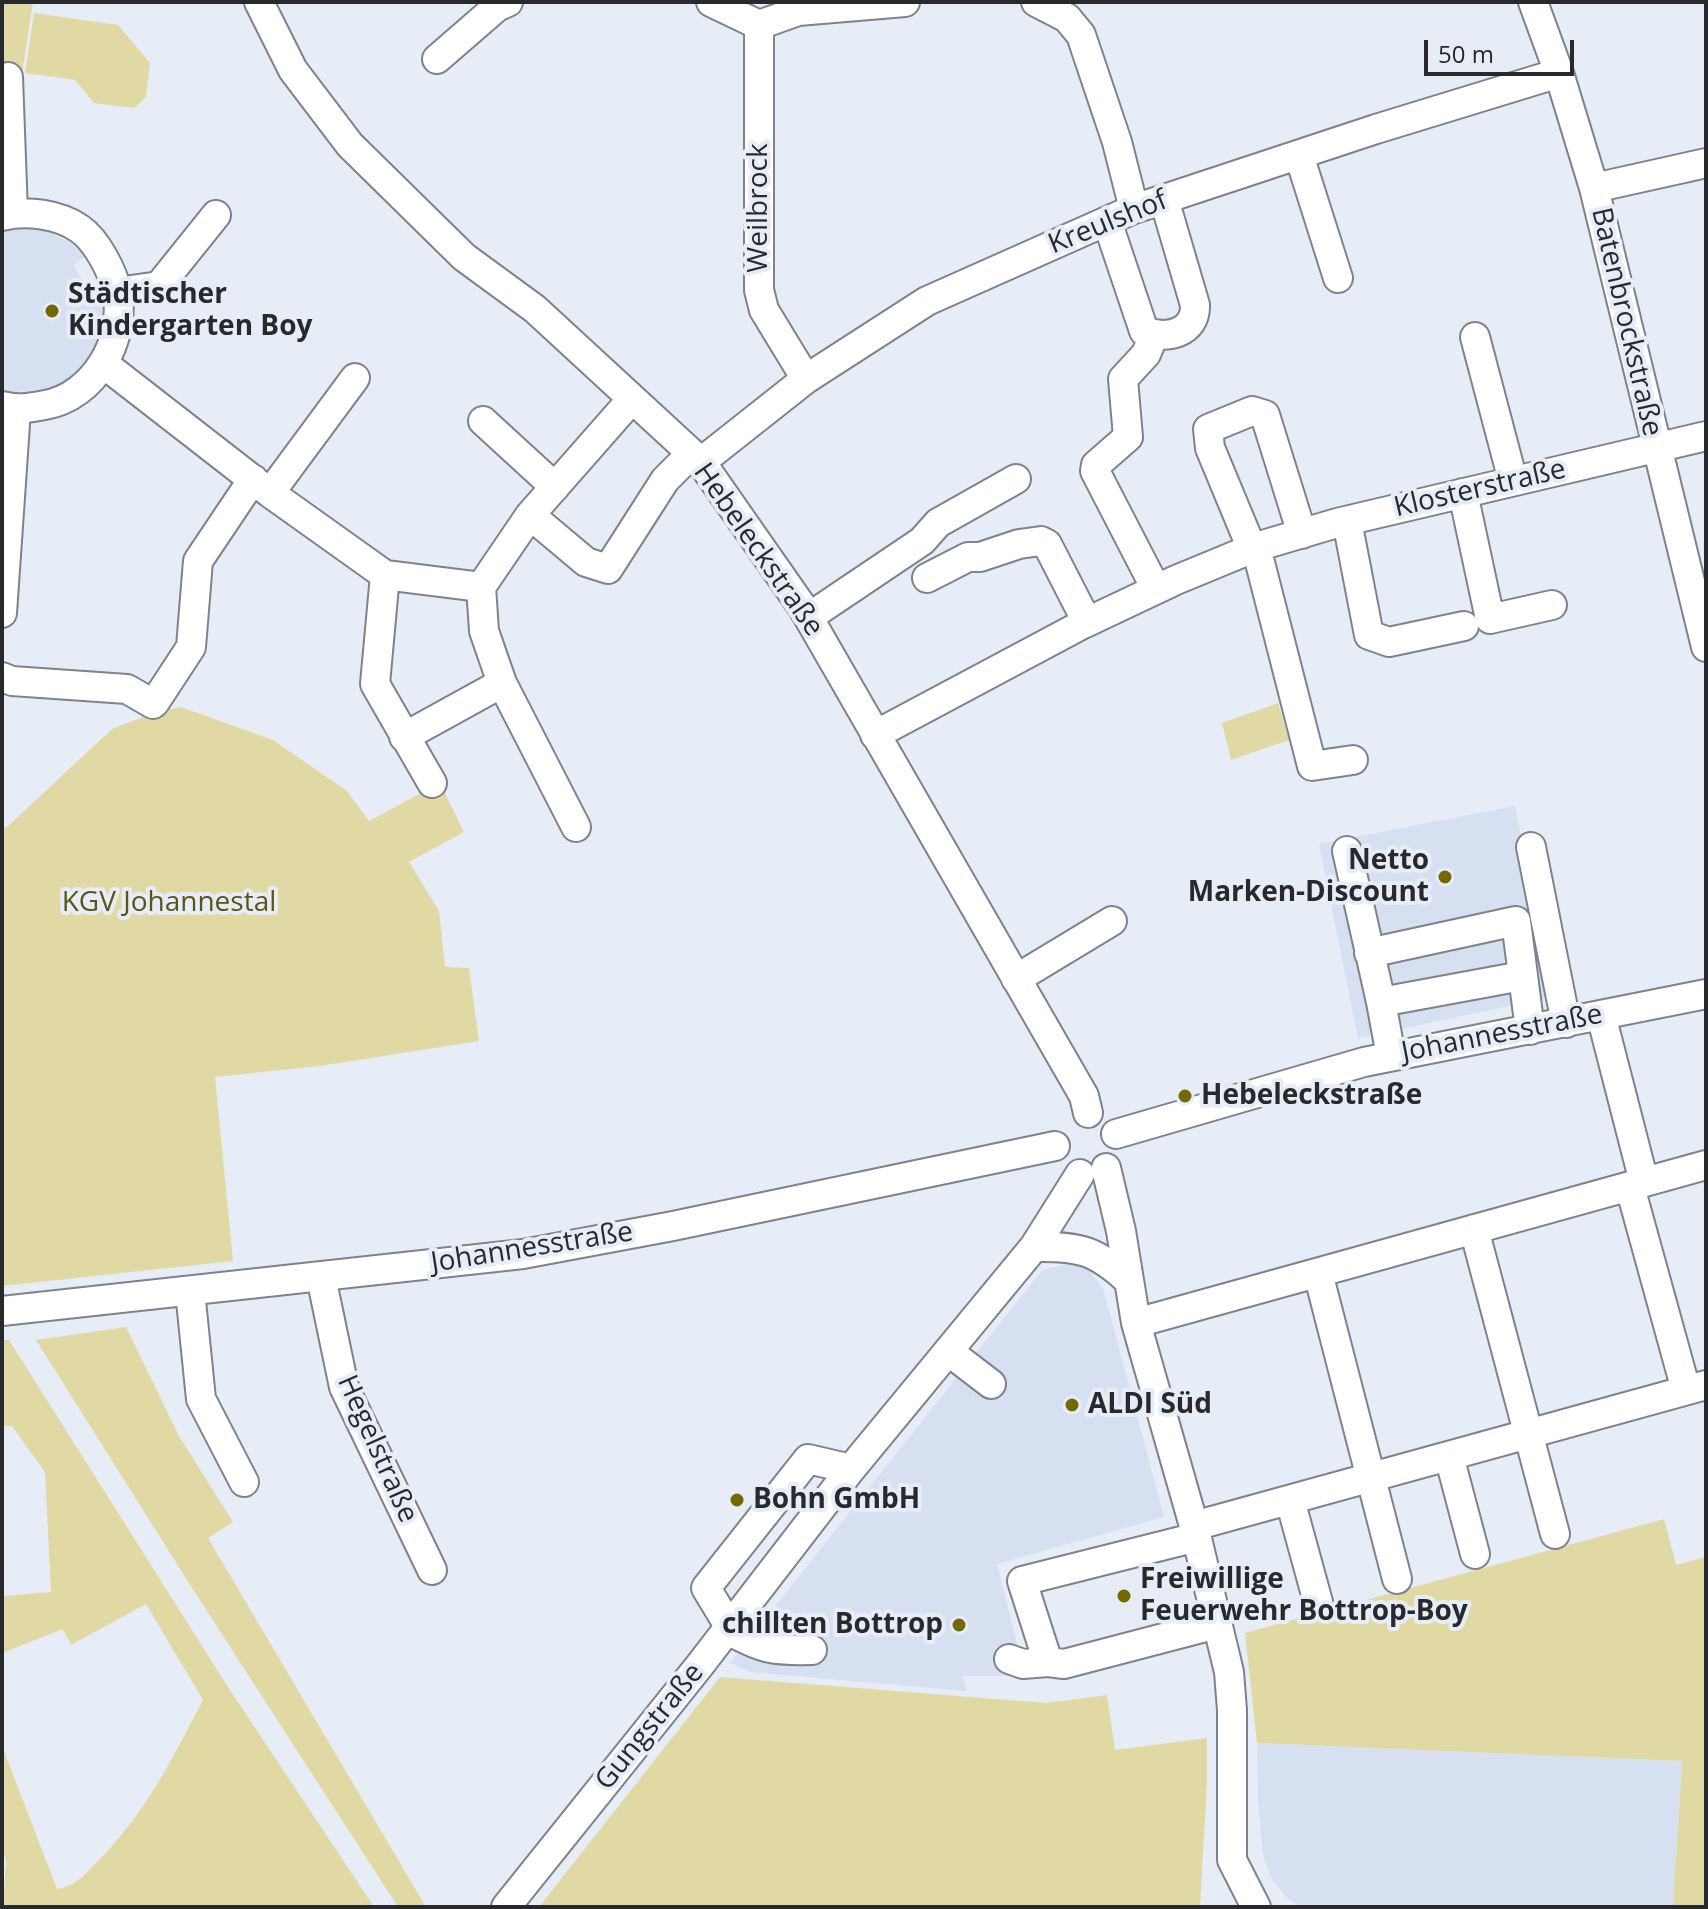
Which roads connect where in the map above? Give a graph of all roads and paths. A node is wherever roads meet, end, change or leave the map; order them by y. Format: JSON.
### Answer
{"nodes":[{"id":1,"x":259,"y":2,"type":"edge"},
{"id":2,"x":508,"y":2,"type":"edge"},
{"id":3,"x":711,"y":2,"type":"edge"},
{"id":4,"x":905,"y":2,"type":"edge"},
{"id":5,"x":1036,"y":2,"type":"edge"},
{"id":6,"x":1533,"y":2,"type":"edge"},
{"id":7,"x":759,"y":25,"type":"junction"},
{"id":8,"x":437,"y":59,"type":"dead end"},
{"id":9,"x":1559,"y":73,"type":"junction"},
{"id":10,"x":8,"y":77,"type":"dead end"},
{"id":11,"x":1299,"y":155,"type":"junction"},
{"id":12,"x":1706,"y":163,"type":"edge"},
{"id":13,"x":1594,"y":188,"type":"junction"},
{"id":14,"x":1164,"y":199,"type":"junction"},
{"id":15,"x":1134,"y":209,"type":"junction"},
{"id":16,"x":8,"y":215,"type":"edge"},
{"id":17,"x":216,"y":215,"type":"dead end"},
{"id":18,"x":1107,"y":221,"type":"junction"},
{"id":19,"x":1338,"y":278,"type":"dead end"},
{"id":20,"x":117,"y":292,"type":"junction"},
{"id":21,"x":1154,"y":335,"type":"junction"},
{"id":22,"x":1475,"y":337,"type":"dead end"},
{"id":23,"x":104,"y":364,"type":"junction"},
{"id":24,"x":355,"y":378,"type":"dead end"},
{"id":25,"x":806,"y":379,"type":"junction"},
{"id":26,"x":632,"y":399,"type":"junction"},
{"id":27,"x":9,"y":408,"type":"edge"},
{"id":28,"x":483,"y":421,"type":"dead end"},
{"id":29,"x":1706,"y":436,"type":"edge"},
{"id":30,"x":1656,"y":447,"type":"junction"},
{"id":31,"x":696,"y":458,"type":"junction"},
{"id":32,"x":1016,"y":479,"type":"dead end"},
{"id":33,"x":1513,"y":481,"type":"junction"},
{"id":34,"x":262,"y":486,"type":"junction"},
{"id":35,"x":555,"y":487,"type":"junction"},
{"id":36,"x":1463,"y":493,"type":"junction"},
{"id":37,"x":530,"y":515,"type":"junction"},
{"id":38,"x":1347,"y":521,"type":"junction"},
{"id":39,"x":1302,"y":534,"type":"junction"},
{"id":40,"x":1254,"y":548,"type":"junction"},
{"id":41,"x":385,"y":575,"type":"junction"},
{"id":42,"x":927,"y":578,"type":"dead end"},
{"id":43,"x":481,"y":587,"type":"junction"},
{"id":44,"x":1156,"y":589,"type":"junction"},
{"id":45,"x":1552,"y":605,"type":"dead end"},
{"id":46,"x":2,"y":613,"type":"edge"},
{"id":47,"x":809,"y":617,"type":"junction"},
{"id":48,"x":1087,"y":622,"type":"junction"},
{"id":49,"x":1464,"y":626,"type":"dead end"},
{"id":50,"x":1706,"y":647,"type":"edge"},
{"id":51,"x":2,"y":677,"type":"edge"},
{"id":52,"x":502,"y":683,"type":"junction"},
{"id":53,"x":875,"y":735,"type":"junction"},
{"id":54,"x":404,"y":737,"type":"junction"},
{"id":55,"x":1353,"y":760,"type":"dead end"},
{"id":56,"x":432,"y":783,"type":"dead end"},
{"id":57,"x":576,"y":827,"type":"dead end"},
{"id":58,"x":1531,"y":847,"type":"dead end"},
{"id":59,"x":1347,"y":851,"type":"dead end"},
{"id":60,"x":1112,"y":921,"type":"dead end"},
{"id":61,"x":1369,"y":953,"type":"junction"},
{"id":62,"x":1522,"y":976,"type":"junction"},
{"id":63,"x":1016,"y":979,"type":"junction"},
{"id":64,"x":1706,"y":994,"type":"edge"},
{"id":65,"x":1381,"y":1002,"type":"junction"},
{"id":66,"x":1601,"y":1015,"type":"junction"},
{"id":67,"x":1566,"y":1023,"type":"junction"},
{"id":68,"x":1530,"y":1030,"type":"junction"},
{"id":69,"x":1391,"y":1056,"type":"junction"},
{"id":70,"x":1088,"y":1113,"type":"junction"},
{"id":71,"x":1116,"y":1134,"type":"junction"},
{"id":72,"x":1055,"y":1146,"type":"junction"},
{"id":73,"x":1706,"y":1165,"type":"edge"},
{"id":74,"x":1093,"y":1171,"type":"junction"},
{"id":75,"x":1637,"y":1184,"type":"junction"},
{"id":76,"x":1474,"y":1229,"type":"junction"},
{"id":77,"x":1034,"y":1247,"type":"junction"},
{"id":78,"x":1318,"y":1273,"type":"junction"},
{"id":79,"x":321,"y":1277,"type":"junction"},
{"id":80,"x":1129,"y":1281,"type":"junction"},
{"id":81,"x":190,"y":1291,"type":"junction"},
{"id":82,"x":2,"y":1311,"type":"edge"},
{"id":83,"x":1136,"y":1323,"type":"junction"},
{"id":84,"x":948,"y":1351,"type":"junction"},
{"id":85,"x":991,"y":1384,"type":"dead end"},
{"id":86,"x":1696,"y":1387,"type":"edge"},
{"id":87,"x":1529,"y":1433,"type":"junction"},
{"id":88,"x":1449,"y":1456,"type":"junction"},
{"id":89,"x":851,"y":1469,"type":"junction"},
{"id":90,"x":1371,"y":1477,"type":"junction"},
{"id":91,"x":244,"y":1482,"type":"dead end"},
{"id":92,"x":1290,"y":1500,"type":"junction"},
{"id":93,"x":1195,"y":1532,"type":"junction"},
{"id":94,"x":1555,"y":1534,"type":"dead end"},
{"id":95,"x":1475,"y":1554,"type":"dead end"},
{"id":96,"x":432,"y":1570,"type":"dead end"},
{"id":97,"x":1397,"y":1579,"type":"dead end"},
{"id":98,"x":1318,"y":1602,"type":"dead end"},
{"id":99,"x":1217,"y":1624,"type":"junction"},
{"id":100,"x":728,"y":1627,"type":"junction"},
{"id":101,"x":812,"y":1650,"type":"dead end"},
{"id":102,"x":1009,"y":1659,"type":"dead end"},
{"id":103,"x":1048,"y":1662,"type":"junction"},
{"id":104,"x":506,"y":1907,"type":"edge"},
{"id":105,"x":1256,"y":1907,"type":"edge"}],
"edges":[{"from":1,"to":26,"type":"street","name":"Hebeleckstraße"},
{"from":2,"to":8,"type":"street"},
{"from":3,"to":7,"type":"street"},
{"from":4,"to":7,"type":"street"},
{"from":5,"to":15,"type":"street"},
{"from":6,"to":9,"type":"street","name":"Batenbrockstraße"},
{"from":7,"to":25,"type":"street","name":"Weilbrock"},
{"from":9,"to":11,"type":"street","name":"Kreulshof"},
{"from":9,"to":13,"type":"street","name":"Batenbrockstraße"},
{"from":10,"to":16,"type":"street"},
{"from":11,"to":14,"type":"street","name":"Kreulshof"},
{"from":11,"to":19,"type":"street"},
{"from":12,"to":13,"type":"street"},
{"from":13,"to":30,"type":"street","name":"Batenbrockstraße"},
{"from":14,"to":15,"type":"street","name":"Kreulshof"},
{"from":14,"to":21,"type":"street"},
{"from":15,"to":18,"type":"street","name":"Kreulshof"},
{"from":16,"to":20,"type":"street"},
{"from":17,"to":20,"type":"street"},
{"from":18,"to":21,"type":"street"},
{"from":18,"to":25,"type":"street","name":"Kreulshof"},
{"from":20,"to":23,"type":"street"},
{"from":21,"to":44,"type":"street"},
{"from":22,"to":33,"type":"street"},
{"from":23,"to":27,"type":"street"},
{"from":23,"to":34,"type":"street"},
{"from":24,"to":34,"type":"street"},
{"from":25,"to":31,"type":"street","name":"Kreulshof"},
{"from":26,"to":31,"type":"street","name":"Hebeleckstraße"},
{"from":26,"to":35,"type":"street"},
{"from":27,"to":46,"type":"street"},
{"from":28,"to":35,"type":"street"},
{"from":29,"to":30,"type":"street","name":"Klosterstraße"},
{"from":30,"to":33,"type":"street","name":"Klosterstraße"},
{"from":30,"to":50,"type":"street","name":"Batenbrockstraße"},
{"from":31,"to":37,"type":"street","name":"Kreulshof"},
{"from":31,"to":47,"type":"street","name":"Hebeleckstraße"},
{"from":32,"to":47,"type":"street"},
{"from":33,"to":36,"type":"street","name":"Klosterstraße"},
{"from":34,"to":41,"type":"street"},
{"from":34,"to":51,"type":"street"},
{"from":35,"to":37,"type":"street"},
{"from":36,"to":38,"type":"street","name":"Klosterstraße"},
{"from":36,"to":45,"type":"street"},
{"from":37,"to":43,"type":"street"},
{"from":38,"to":39,"type":"street","name":"Klosterstraße"},
{"from":38,"to":49,"type":"street"},
{"from":39,"to":40,"type":"street","name":"Klosterstraße"},
{"from":39,"to":40,"type":"street"},
{"from":40,"to":44,"type":"street","name":"Klosterstraße"},
{"from":40,"to":55,"type":"street"},
{"from":41,"to":43,"type":"street"},
{"from":41,"to":54,"type":"street"},
{"from":42,"to":48,"type":"street"},
{"from":43,"to":52,"type":"street"},
{"from":44,"to":48,"type":"street","name":"Klosterstraße"},
{"from":47,"to":53,"type":"street","name":"Hebeleckstraße"},
{"from":48,"to":53,"type":"street","name":"Klosterstraße"},
{"from":52,"to":54,"type":"street"},
{"from":52,"to":57,"type":"street"},
{"from":53,"to":63,"type":"street","name":"Hebeleckstraße"},
{"from":54,"to":56,"type":"street"},
{"from":58,"to":67,"type":"street"},
{"from":59,"to":61,"type":"street"},
{"from":60,"to":63,"type":"street"},
{"from":61,"to":62,"type":"street"},
{"from":61,"to":65,"type":"street"},
{"from":62,"to":65,"type":"street"},
{"from":62,"to":68,"type":"street"},
{"from":63,"to":70,"type":"street","name":"Hebeleckstraße"},
{"from":64,"to":66,"type":"street","name":"Johannesstraße"},
{"from":65,"to":69,"type":"street"},
{"from":66,"to":67,"type":"street","name":"Johannesstraße"},
{"from":66,"to":75,"type":"street"},
{"from":67,"to":68,"type":"street","name":"Johannesstraße"},
{"from":68,"to":69,"type":"street","name":"Johannesstraße"},
{"from":69,"to":71,"type":"street","name":"Johannesstraße"},
{"from":70,"to":71,"type":"street"},
{"from":70,"to":72,"type":"street"},
{"from":71,"to":74,"type":"street"},
{"from":72,"to":74,"type":"street"},
{"from":72,"to":79,"type":"street","name":"Johannesstraße"},
{"from":73,"to":75,"type":"street"},
{"from":74,"to":77,"type":"street","name":"Gungstraße"},
{"from":74,"to":80,"type":"street"},
{"from":75,"to":76,"type":"street"},
{"from":75,"to":86,"type":"street"},
{"from":76,"to":78,"type":"street"},
{"from":76,"to":87,"type":"street"},
{"from":77,"to":80,"type":"street"},
{"from":77,"to":84,"type":"street","name":"Gungstraße"},
{"from":78,"to":83,"type":"street"},
{"from":78,"to":90,"type":"street"},
{"from":79,"to":81,"type":"street","name":"Johannesstraße"},
{"from":79,"to":96,"type":"street","name":"Hegelstraße"},
{"from":80,"to":83,"type":"street"},
{"from":81,"to":82,"type":"street","name":"Johannesstraße"},
{"from":81,"to":91,"type":"street"},
{"from":83,"to":93,"type":"street"},
{"from":84,"to":85,"type":"street"},
{"from":84,"to":89,"type":"street","name":"Gungstraße"},
{"from":86,"to":87,"type":"street"},
{"from":87,"to":88,"type":"street"},
{"from":87,"to":94,"type":"street"},
{"from":88,"to":90,"type":"street"},
{"from":88,"to":95,"type":"street"},
{"from":89,"to":100,"type":"street","name":"Gungstraße"},
{"from":89,"to":100,"type":"street"},
{"from":90,"to":92,"type":"street"},
{"from":90,"to":97,"type":"street"},
{"from":92,"to":93,"type":"street"},
{"from":92,"to":98,"type":"street"},
{"from":93,"to":99,"type":"street"},
{"from":93,"to":103,"type":"street"},
{"from":99,"to":103,"type":"street"},
{"from":99,"to":105,"type":"street"},
{"from":100,"to":101,"type":"street"},
{"from":100,"to":104,"type":"street","name":"Gungstraße"},
{"from":102,"to":103,"type":"street"}]}
